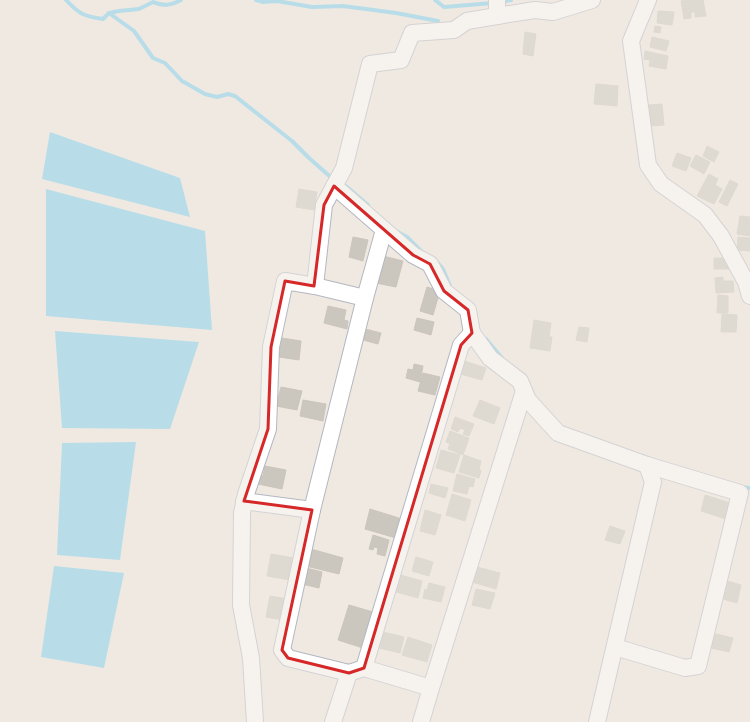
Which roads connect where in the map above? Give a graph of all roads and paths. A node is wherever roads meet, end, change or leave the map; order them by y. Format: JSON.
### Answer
{"nodes":[{"id":1,"x":592,"y":0,"type":"edge"},
{"id":2,"x":648,"y":0,"type":"edge"},
{"id":3,"x":496,"y":8,"type":"edge"},
{"id":4,"x":334,"y":186,"type":"junction"},
{"id":5,"x":384,"y":230,"type":"junction"},
{"id":6,"x":315,"y":286,"type":"junction"},
{"id":7,"x":750,"y":296,"type":"edge"},
{"id":8,"x":365,"y":298,"type":"junction"},
{"id":9,"x":472,"y":333,"type":"junction"},
{"id":10,"x":524,"y":390,"type":"junction"},
{"id":11,"x":647,"y":465,"type":"junction"},
{"id":12,"x":745,"y":493,"type":"edge"},
{"id":13,"x":244,"y":501,"type":"junction"},
{"id":14,"x":312,"y":510,"type":"junction"},
{"id":15,"x":615,"y":647,"type":"junction"},
{"id":16,"x":364,"y":668,"type":"junction"},
{"id":17,"x":349,"y":673,"type":"junction"},
{"id":18,"x":432,"y":688,"type":"junction"},
{"id":19,"x":255,"y":722,"type":"edge"},
{"id":20,"x":333,"y":722,"type":"edge"},
{"id":21,"x":421,"y":722,"type":"edge"},
{"id":22,"x":596,"y":722,"type":"edge"}],
"edges":[{"from":1,"to":3,"type":"street"},
{"from":2,"to":7,"type":"street"},
{"from":3,"to":4,"type":"street"},
{"from":4,"to":5,"type":"street"},
{"from":4,"to":6,"type":"street"},
{"from":5,"to":8,"type":"street"},
{"from":5,"to":9,"type":"street"},
{"from":6,"to":8,"type":"street"},
{"from":6,"to":13,"type":"street"},
{"from":8,"to":14,"type":"street"},
{"from":9,"to":10,"type":"street"},
{"from":9,"to":16,"type":"street"},
{"from":10,"to":11,"type":"street"},
{"from":10,"to":18,"type":"street"},
{"from":11,"to":12,"type":"street"},
{"from":11,"to":15,"type":"street"},
{"from":12,"to":15,"type":"street"},
{"from":13,"to":14,"type":"street"},
{"from":13,"to":19,"type":"street"},
{"from":14,"to":17,"type":"street"},
{"from":15,"to":22,"type":"street"},
{"from":16,"to":17,"type":"street"},
{"from":16,"to":18,"type":"street"},
{"from":17,"to":20,"type":"street"},
{"from":18,"to":21,"type":"street"}]}
